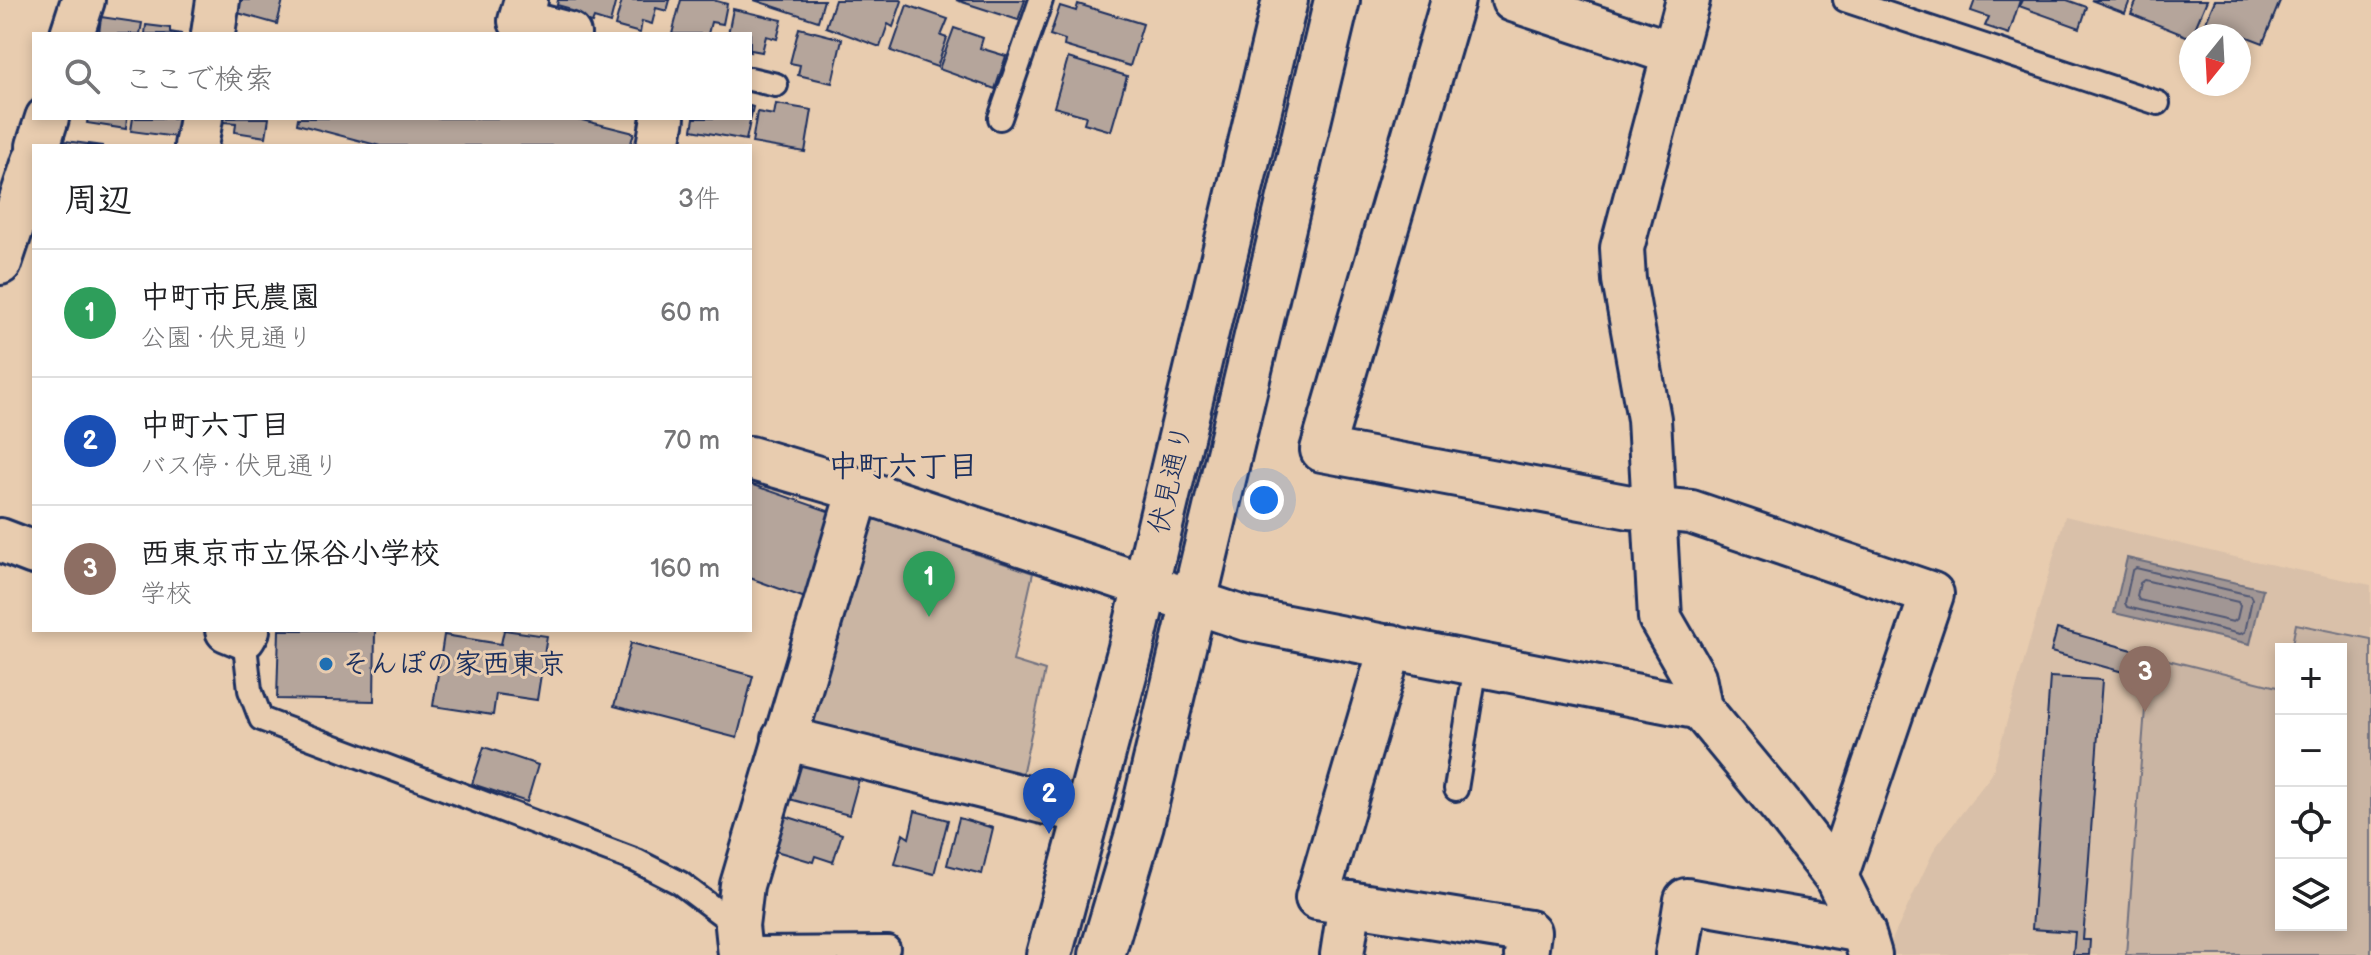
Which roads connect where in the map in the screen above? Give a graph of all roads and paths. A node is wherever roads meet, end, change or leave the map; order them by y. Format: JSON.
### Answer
{"nodes":[{"id":1,"x":83,"y":0,"type":"edge"},
{"id":2,"x":218,"y":0,"type":"edge"},
{"id":3,"x":526,"y":0,"type":"edge"},
{"id":4,"x":1041,"y":0,"type":"edge"},
{"id":5,"x":1285,"y":0,"type":"edge"},
{"id":6,"x":1337,"y":0,"type":"edge"},
{"id":7,"x":1453,"y":0,"type":"edge"},
{"id":8,"x":1513,"y":0,"type":"edge"},
{"id":9,"x":1688,"y":0,"type":"edge"},
{"id":10,"x":1845,"y":0,"type":"edge"},
{"id":11,"x":73,"y":32,"type":"edge"},
{"id":12,"x":213,"y":32,"type":"edge"},
{"id":13,"x":561,"y":32,"type":"edge"},
{"id":14,"x":1672,"y":53,"type":"junction"},
{"id":15,"x":752,"y":79,"type":"edge"},
{"id":16,"x":776,"y":85,"type":"dead end"},
{"id":17,"x":2158,"y":103,"type":"dead end"},
{"id":18,"x":1000,"y":118,"type":"dead end"},
{"id":19,"x":46,"y":120,"type":"edge"},
{"id":20,"x":201,"y":120,"type":"edge"},
{"id":21,"x":663,"y":120,"type":"edge"},
{"id":22,"x":38,"y":144,"type":"edge"},
{"id":23,"x":196,"y":144,"type":"edge"},
{"id":24,"x":658,"y":144,"type":"edge"},
{"id":25,"x":32,"y":164,"type":"edge"},
{"id":26,"x":25,"y":185,"type":"edge"},
{"id":27,"x":0,"y":263,"type":"edge"},
{"id":28,"x":752,"y":459,"type":"edge"},
{"id":29,"x":859,"y":490,"type":"junction"},
{"id":30,"x":1655,"y":509,"type":"junction"},
{"id":31,"x":0,"y":540,"type":"edge"},
{"id":32,"x":32,"y":552,"type":"edge"},
{"id":33,"x":1146,"y":586,"type":"junction"},
{"id":34,"x":1193,"y":601,"type":"junction"},
{"id":35,"x":240,"y":632,"type":"edge"},
{"id":36,"x":1391,"y":646,"type":"junction"},
{"id":37,"x":1476,"y":665,"type":"junction"},
{"id":38,"x":1700,"y":708,"type":"junction"},
{"id":39,"x":784,"y":738,"type":"junction"},
{"id":40,"x":1456,"y":789,"type":"dead end"},
{"id":41,"x":1088,"y":813,"type":"junction"},
{"id":42,"x":1836,"y":877,"type":"junction"},
{"id":43,"x":1350,"y":903,"type":"junction"},
{"id":44,"x":739,"y":943,"type":"edge"},
{"id":45,"x":1866,"y":943,"type":"edge"},
{"id":46,"x":888,"y":948,"type":"dead end"},
{"id":47,"x":1049,"y":955,"type":"edge"},
{"id":48,"x":1102,"y":955,"type":"edge"},
{"id":49,"x":1342,"y":955,"type":"edge"},
{"id":50,"x":1526,"y":955,"type":"edge"},
{"id":51,"x":1677,"y":955,"type":"edge"}],
"edges":[{"from":1,"to":11,"type":"street"},
{"from":2,"to":12,"type":"street"},
{"from":3,"to":13,"type":"street"},
{"from":4,"to":18,"type":"lane"},
{"from":5,"to":33,"type":"main road","name":"伏見通り"},
{"from":6,"to":34,"type":"main road","name":"伏見通り"},
{"from":7,"to":30,"type":"street"},
{"from":8,"to":14,"type":"street"},
{"from":9,"to":14,"type":"street"},
{"from":10,"to":17,"type":"lane"},
{"from":14,"to":30,"type":"street"},
{"from":15,"to":16,"type":"lane"},
{"from":19,"to":22,"type":"street"},
{"from":20,"to":23,"type":"street"},
{"from":21,"to":24,"type":"street"},
{"from":25,"to":26,"type":"street"},
{"from":26,"to":27,"type":"street"},
{"from":28,"to":29,"type":"street"},
{"from":29,"to":33,"type":"street"},
{"from":29,"to":39,"type":"street"},
{"from":30,"to":38,"type":"street"},
{"from":30,"to":42,"type":"street"},
{"from":31,"to":32,"type":"street"},
{"from":33,"to":34,"type":"street"},
{"from":33,"to":41,"type":"main road","name":"伏見通り"},
{"from":34,"to":36,"type":"street"},
{"from":34,"to":48,"type":"main road","name":"伏見通り"},
{"from":35,"to":44,"type":"lane"},
{"from":36,"to":37,"type":"street"},
{"from":36,"to":43,"type":"street"},
{"from":37,"to":38,"type":"street"},
{"from":37,"to":40,"type":"lane"},
{"from":38,"to":42,"type":"street"},
{"from":39,"to":41,"type":"street"},
{"from":39,"to":44,"type":"street"},
{"from":41,"to":47,"type":"main road","name":"伏見通り"},
{"from":42,"to":45,"type":"street"},
{"from":43,"to":49,"type":"street"},
{"from":43,"to":50,"type":"street"},
{"from":44,"to":46,"type":"lane"},
{"from":45,"to":51,"type":"street"}]}
